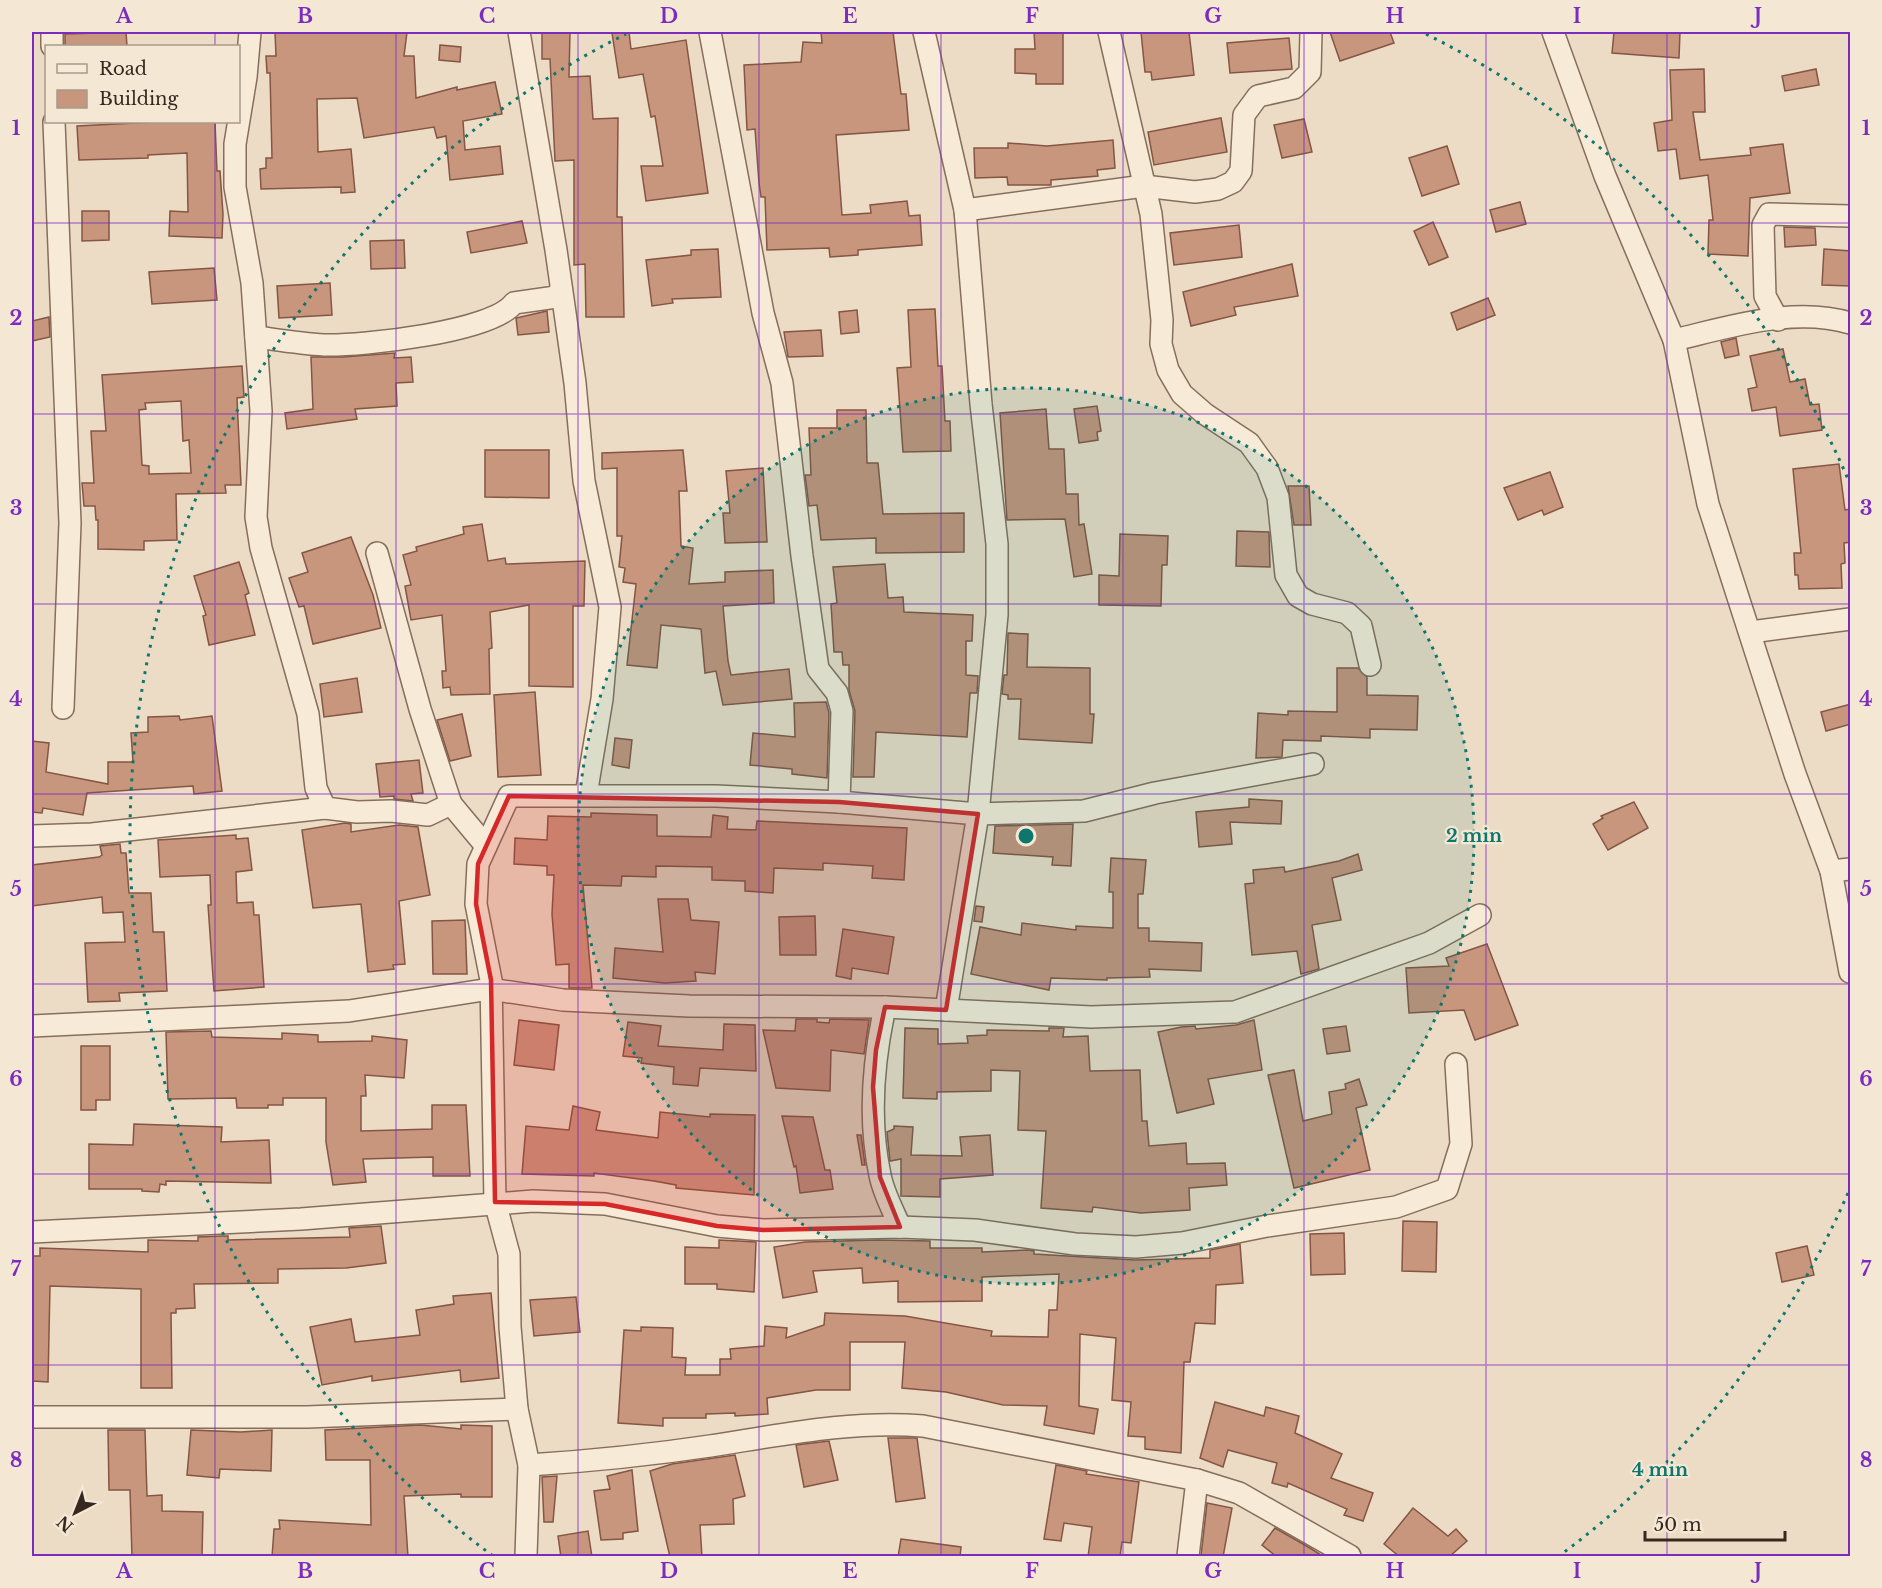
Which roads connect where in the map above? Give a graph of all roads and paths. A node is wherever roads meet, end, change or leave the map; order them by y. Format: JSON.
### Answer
{"nodes":[{"id":1,"x":250,"y":32,"type":"edge"},
{"id":2,"x":519,"y":32,"type":"edge"},
{"id":3,"x":710,"y":32,"type":"edge"},
{"id":4,"x":924,"y":32,"type":"edge"},
{"id":5,"x":1109,"y":32,"type":"edge"},
{"id":6,"x":1311,"y":32,"type":"edge"},
{"id":7,"x":1553,"y":32,"type":"edge"},
{"id":8,"x":240,"y":114,"type":"edge"},
{"id":9,"x":54,"y":123,"type":"edge"},
{"id":10,"x":238,"y":123,"type":"edge"},
{"id":11,"x":1144,"y":186,"type":"junction"},
{"id":12,"x":965,"y":210,"type":"junction"},
{"id":13,"x":1851,"y":216,"type":"edge"},
{"id":14,"x":561,"y":289,"type":"junction"},
{"id":15,"x":1778,"y":320,"type":"junction"},
{"id":16,"x":1851,"y":323,"type":"edge"},
{"id":17,"x":256,"y":337,"type":"junction"},
{"id":18,"x":1674,"y":340,"type":"junction"},
{"id":19,"x":377,"y":553,"type":"dead end"},
{"id":20,"x":1851,"y":619,"type":"edge"},
{"id":21,"x":1751,"y":632,"type":"junction"},
{"id":22,"x":1370,"y":665,"type":"dead end"},
{"id":23,"x":63,"y":708,"type":"dead end"},
{"id":24,"x":1313,"y":764,"type":"dead end"},
{"id":25,"x":585,"y":795,"type":"junction"},
{"id":26,"x":839,"y":802,"type":"junction"},
{"id":27,"x":451,"y":804,"type":"junction"},
{"id":28,"x":325,"y":808,"type":"junction"},
{"id":29,"x":978,"y":814,"type":"junction"},
{"id":30,"x":32,"y":836,"type":"edge"},
{"id":31,"x":486,"y":846,"type":"junction"},
{"id":32,"x":1841,"y":870,"type":"edge"},
{"id":33,"x":1480,"y":915,"type":"dead end"},
{"id":34,"x":1851,"y":972,"type":"edge"},
{"id":35,"x":490,"y":989,"type":"junction"},
{"id":36,"x":885,"y":1006,"type":"junction"},
{"id":37,"x":946,"y":1010,"type":"junction"},
{"id":38,"x":32,"y":1026,"type":"edge"},
{"id":39,"x":1456,"y":1064,"type":"dead end"},
{"id":40,"x":495,"y":1202,"type":"junction"},
{"id":41,"x":900,"y":1227,"type":"junction"},
{"id":42,"x":32,"y":1232,"type":"edge"},
{"id":43,"x":517,"y":1409,"type":"junction"},
{"id":44,"x":32,"y":1417,"type":"edge"},
{"id":45,"x":529,"y":1465,"type":"junction"},
{"id":46,"x":1197,"y":1480,"type":"junction"},
{"id":47,"x":526,"y":1557,"type":"edge"},
{"id":48,"x":1188,"y":1557,"type":"edge"},
{"id":49,"x":1350,"y":1557,"type":"edge"}],
"edges":[{"from":1,"to":8,"type":"street"},
{"from":2,"to":14,"type":"street"},
{"from":3,"to":26,"type":"street"},
{"from":4,"to":12,"type":"street"},
{"from":5,"to":11,"type":"street"},
{"from":6,"to":11,"type":"street"},
{"from":7,"to":18,"type":"street"},
{"from":9,"to":23,"type":"street"},
{"from":10,"to":17,"type":"street"},
{"from":11,"to":12,"type":"street"},
{"from":11,"to":22,"type":"street"},
{"from":12,"to":29,"type":"street"},
{"from":13,"to":15,"type":"street"},
{"from":14,"to":17,"type":"street"},
{"from":14,"to":25,"type":"street"},
{"from":15,"to":16,"type":"street"},
{"from":15,"to":18,"type":"street"},
{"from":17,"to":28,"type":"street"},
{"from":18,"to":21,"type":"street"},
{"from":19,"to":27,"type":"street"},
{"from":20,"to":21,"type":"street"},
{"from":21,"to":32,"type":"street"},
{"from":24,"to":29,"type":"street"},
{"from":25,"to":26,"type":"street"},
{"from":25,"to":31,"type":"street"},
{"from":26,"to":29,"type":"street"},
{"from":27,"to":28,"type":"street"},
{"from":27,"to":31,"type":"street"},
{"from":28,"to":30,"type":"street"},
{"from":29,"to":37,"type":"street"},
{"from":31,"to":35,"type":"street"},
{"from":32,"to":34,"type":"street"},
{"from":33,"to":37,"type":"street"},
{"from":35,"to":36,"type":"street"},
{"from":35,"to":38,"type":"street"},
{"from":35,"to":40,"type":"street"},
{"from":36,"to":37,"type":"street"},
{"from":36,"to":41,"type":"street"},
{"from":39,"to":41,"type":"street"},
{"from":40,"to":41,"type":"street"},
{"from":40,"to":42,"type":"street"},
{"from":40,"to":43,"type":"street"},
{"from":43,"to":44,"type":"street"},
{"from":43,"to":45,"type":"street"},
{"from":45,"to":46,"type":"street"},
{"from":45,"to":47,"type":"street"},
{"from":46,"to":48,"type":"street"},
{"from":46,"to":49,"type":"street"}]}
